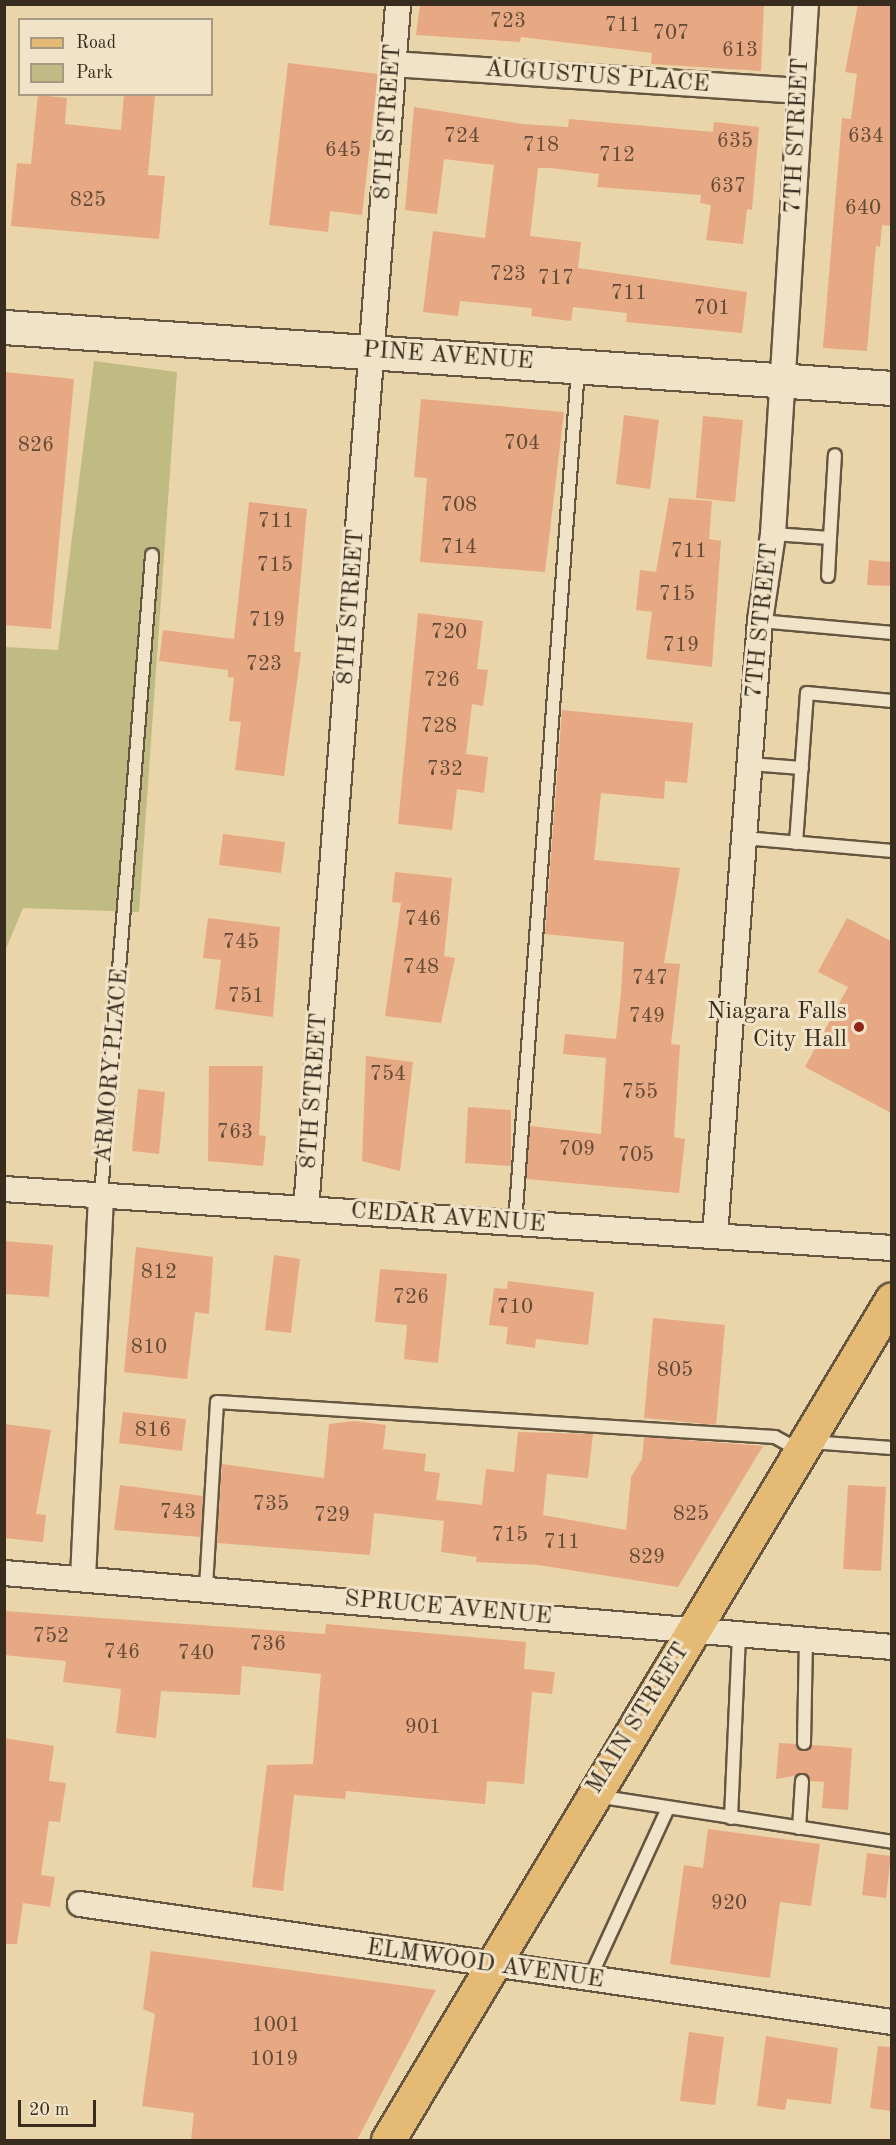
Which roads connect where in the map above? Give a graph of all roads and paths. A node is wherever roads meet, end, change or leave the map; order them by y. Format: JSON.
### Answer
{"nodes":[{"id":1,"x":398,"y":4,"type":"edge"},
{"id":2,"x":806,"y":4,"type":"edge"},
{"id":3,"x":393,"y":64,"type":"junction"},
{"id":4,"x":800,"y":92,"type":"junction"},
{"id":5,"x":4,"y":327,"type":"edge"},
{"id":6,"x":372,"y":351,"type":"junction"},
{"id":7,"x":579,"y":366,"type":"junction"},
{"id":8,"x":784,"y":382,"type":"junction"},
{"id":9,"x":891,"y":388,"type":"edge"},
{"id":10,"x":836,"y":455,"type":"dead end"},
{"id":11,"x":773,"y":534,"type":"junction"},
{"id":12,"x":830,"y":538,"type":"junction"},
{"id":13,"x":152,"y":555,"type":"dead end"},
{"id":14,"x":828,"y":576,"type":"dead end"},
{"id":15,"x":760,"y":621,"type":"junction"},
{"id":16,"x":891,"y":633,"type":"edge"},
{"id":17,"x":891,"y":701,"type":"edge"},
{"id":18,"x":749,"y":764,"type":"junction"},
{"id":19,"x":802,"y":768,"type":"junction"},
{"id":20,"x":744,"y":838,"type":"junction"},
{"id":21,"x":796,"y":843,"type":"junction"},
{"id":22,"x":891,"y":851,"type":"edge"},
{"id":23,"x":4,"y":1189,"type":"edge"},
{"id":24,"x":101,"y":1195,"type":"junction"},
{"id":25,"x":306,"y":1209,"type":"junction"},
{"id":26,"x":515,"y":1223,"type":"junction"},
{"id":27,"x":715,"y":1236,"type":"junction"},
{"id":28,"x":891,"y":1248,"type":"edge"},
{"id":29,"x":891,"y":1299,"type":"edge"},
{"id":30,"x":801,"y":1446,"type":"junction"},
{"id":31,"x":891,"y":1448,"type":"edge"},
{"id":32,"x":4,"y":1573,"type":"edge"},
{"id":33,"x":83,"y":1578,"type":"junction"},
{"id":34,"x":206,"y":1587,"type":"junction"},
{"id":35,"x":693,"y":1632,"type":"junction"},
{"id":36,"x":739,"y":1636,"type":"junction"},
{"id":37,"x":806,"y":1640,"type":"junction"},
{"id":38,"x":891,"y":1647,"type":"edge"},
{"id":39,"x":804,"y":1743,"type":"dead end"},
{"id":40,"x":802,"y":1781,"type":"dead end"},
{"id":41,"x":592,"y":1795,"type":"junction"},
{"id":42,"x":668,"y":1808,"type":"junction"},
{"id":43,"x":731,"y":1818,"type":"junction"},
{"id":44,"x":799,"y":1828,"type":"junction"},
{"id":45,"x":891,"y":1836,"type":"edge"},
{"id":46,"x":891,"y":1842,"type":"edge"},
{"id":47,"x":80,"y":1904,"type":"dead end"},
{"id":48,"x":491,"y":1968,"type":"junction"},
{"id":49,"x":589,"y":1980,"type":"junction"},
{"id":50,"x":891,"y":2022,"type":"edge"},
{"id":51,"x":388,"y":2140,"type":"edge"}],
"edges":[{"from":1,"to":3,"type":"street","name":"8TH STREET"},
{"from":2,"to":4,"type":"street","name":"7TH STREET"},
{"from":3,"to":4,"type":"street","name":"AUGUSTUS PLACE"},
{"from":3,"to":6,"type":"street","name":"8TH STREET"},
{"from":4,"to":8,"type":"street","name":"7TH STREET"},
{"from":5,"to":6,"type":"main road","name":"PINE AVENUE"},
{"from":6,"to":7,"type":"main road","name":"PINE AVENUE"},
{"from":6,"to":25,"type":"street","name":"8TH STREET"},
{"from":7,"to":8,"type":"main road","name":"PINE AVENUE"},
{"from":7,"to":26,"type":"lane"},
{"from":8,"to":9,"type":"main road","name":"PINE AVENUE"},
{"from":8,"to":11,"type":"street","name":"7TH STREET"},
{"from":10,"to":12,"type":"lane"},
{"from":11,"to":12,"type":"lane"},
{"from":11,"to":15,"type":"street","name":"7TH STREET"},
{"from":12,"to":14,"type":"lane"},
{"from":13,"to":24,"type":"lane","name":"ARMORY PLACE"},
{"from":15,"to":16,"type":"lane"},
{"from":15,"to":18,"type":"street","name":"7TH STREET"},
{"from":17,"to":19,"type":"lane"},
{"from":18,"to":19,"type":"lane"},
{"from":18,"to":20,"type":"street","name":"7TH STREET"},
{"from":19,"to":21,"type":"lane"},
{"from":20,"to":21,"type":"lane"},
{"from":20,"to":27,"type":"street","name":"7TH STREET"},
{"from":21,"to":22,"type":"lane"},
{"from":23,"to":24,"type":"street","name":"CEDAR AVENUE"},
{"from":24,"to":25,"type":"street","name":"CEDAR AVENUE"},
{"from":24,"to":33,"type":"street","name":"ARMORY PLACE"},
{"from":25,"to":26,"type":"street","name":"CEDAR AVENUE"},
{"from":26,"to":27,"type":"street","name":"CEDAR AVENUE"},
{"from":27,"to":28,"type":"street","name":"CEDAR AVENUE"},
{"from":29,"to":30,"type":"main road","name":"MAIN STREET"},
{"from":30,"to":31,"type":"lane"},
{"from":30,"to":34,"type":"lane"},
{"from":30,"to":35,"type":"main road","name":"MAIN STREET"},
{"from":32,"to":33,"type":"street","name":"SPRUCE AVENUE"},
{"from":33,"to":34,"type":"street","name":"SPRUCE AVENUE"},
{"from":34,"to":35,"type":"street","name":"SPRUCE AVENUE"},
{"from":35,"to":36,"type":"street","name":"SPRUCE AVENUE"},
{"from":35,"to":41,"type":"main road","name":"MAIN STREET"},
{"from":36,"to":37,"type":"street","name":"SPRUCE AVENUE"},
{"from":36,"to":43,"type":"lane"},
{"from":37,"to":38,"type":"street","name":"SPRUCE AVENUE"},
{"from":37,"to":39,"type":"lane"},
{"from":40,"to":44,"type":"lane"},
{"from":41,"to":42,"type":"lane"},
{"from":41,"to":48,"type":"main road","name":"MAIN STREET"},
{"from":42,"to":43,"type":"lane"},
{"from":42,"to":49,"type":"lane"},
{"from":43,"to":44,"type":"lane"},
{"from":44,"to":46,"type":"lane"},
{"from":45,"to":46,"type":"lane"},
{"from":47,"to":48,"type":"street","name":"ELMWOOD AVENUE"},
{"from":48,"to":49,"type":"street","name":"ELMWOOD AVENUE"},
{"from":48,"to":51,"type":"main road","name":"MAIN STREET"},
{"from":49,"to":50,"type":"street","name":"ELMWOOD AVENUE"}]}
